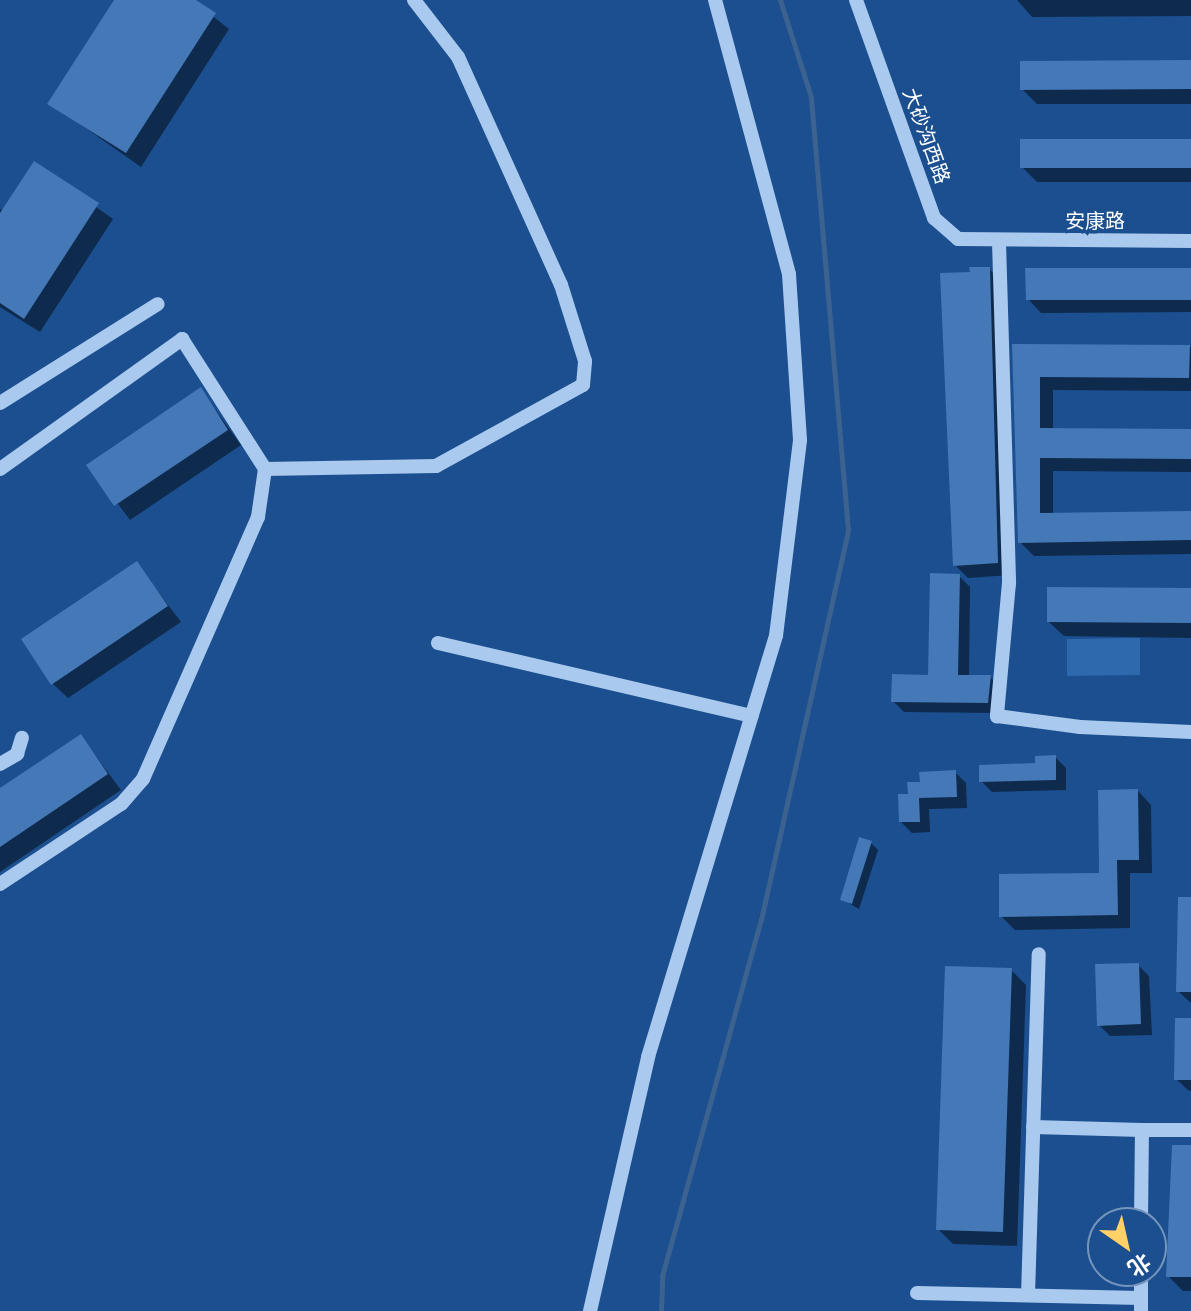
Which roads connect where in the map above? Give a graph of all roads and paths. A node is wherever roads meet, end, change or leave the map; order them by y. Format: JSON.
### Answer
{"nodes":[{"id":1,"x":414,"y":0,"type":"edge"},
{"id":2,"x":715,"y":0,"type":"edge"},
{"id":3,"x":856,"y":0,"type":"edge"},
{"id":4,"x":1191,"y":241,"type":"edge"},
{"id":5,"x":999,"y":242,"type":"junction"},
{"id":6,"x":158,"y":304,"type":"dead end"},
{"id":7,"x":0,"y":403,"type":"edge"},
{"id":8,"x":0,"y":469,"type":"edge"},
{"id":9,"x":265,"y":469,"type":"junction"},
{"id":10,"x":438,"y":643,"type":"dead end"},
{"id":11,"x":752,"y":716,"type":"junction"},
{"id":12,"x":1191,"y":732,"type":"edge"},
{"id":13,"x":22,"y":738,"type":"dead end"},
{"id":14,"x":0,"y":764,"type":"edge"},
{"id":15,"x":0,"y":884,"type":"edge"},
{"id":16,"x":1039,"y":954,"type":"dead end"},
{"id":17,"x":1033,"y":1127,"type":"junction"},
{"id":18,"x":1142,"y":1130,"type":"junction"},
{"id":19,"x":1191,"y":1130,"type":"edge"},
{"id":20,"x":1141,"y":1207,"type":"edge"},
{"id":21,"x":917,"y":1293,"type":"dead end"},
{"id":22,"x":1028,"y":1295,"type":"junction"},
{"id":23,"x":1141,"y":1304,"type":"edge"},
{"id":24,"x":590,"y":1311,"type":"edge"}],
"edges":[{"from":1,"to":9,"type":"street"},
{"from":2,"to":11,"type":"street"},
{"from":3,"to":5,"type":"street","name":"大砂沟西路"},
{"from":4,"to":5,"type":"street","name":"安康路"},
{"from":5,"to":12,"type":"street"},
{"from":6,"to":7,"type":"street"},
{"from":8,"to":9,"type":"street"},
{"from":9,"to":15,"type":"street"},
{"from":10,"to":11,"type":"street"},
{"from":11,"to":24,"type":"street"},
{"from":13,"to":14,"type":"street"},
{"from":16,"to":17,"type":"street"},
{"from":17,"to":18,"type":"street"},
{"from":17,"to":22,"type":"street"},
{"from":18,"to":19,"type":"street"},
{"from":18,"to":20,"type":"street"},
{"from":21,"to":22,"type":"street"},
{"from":22,"to":23,"type":"street"}]}
